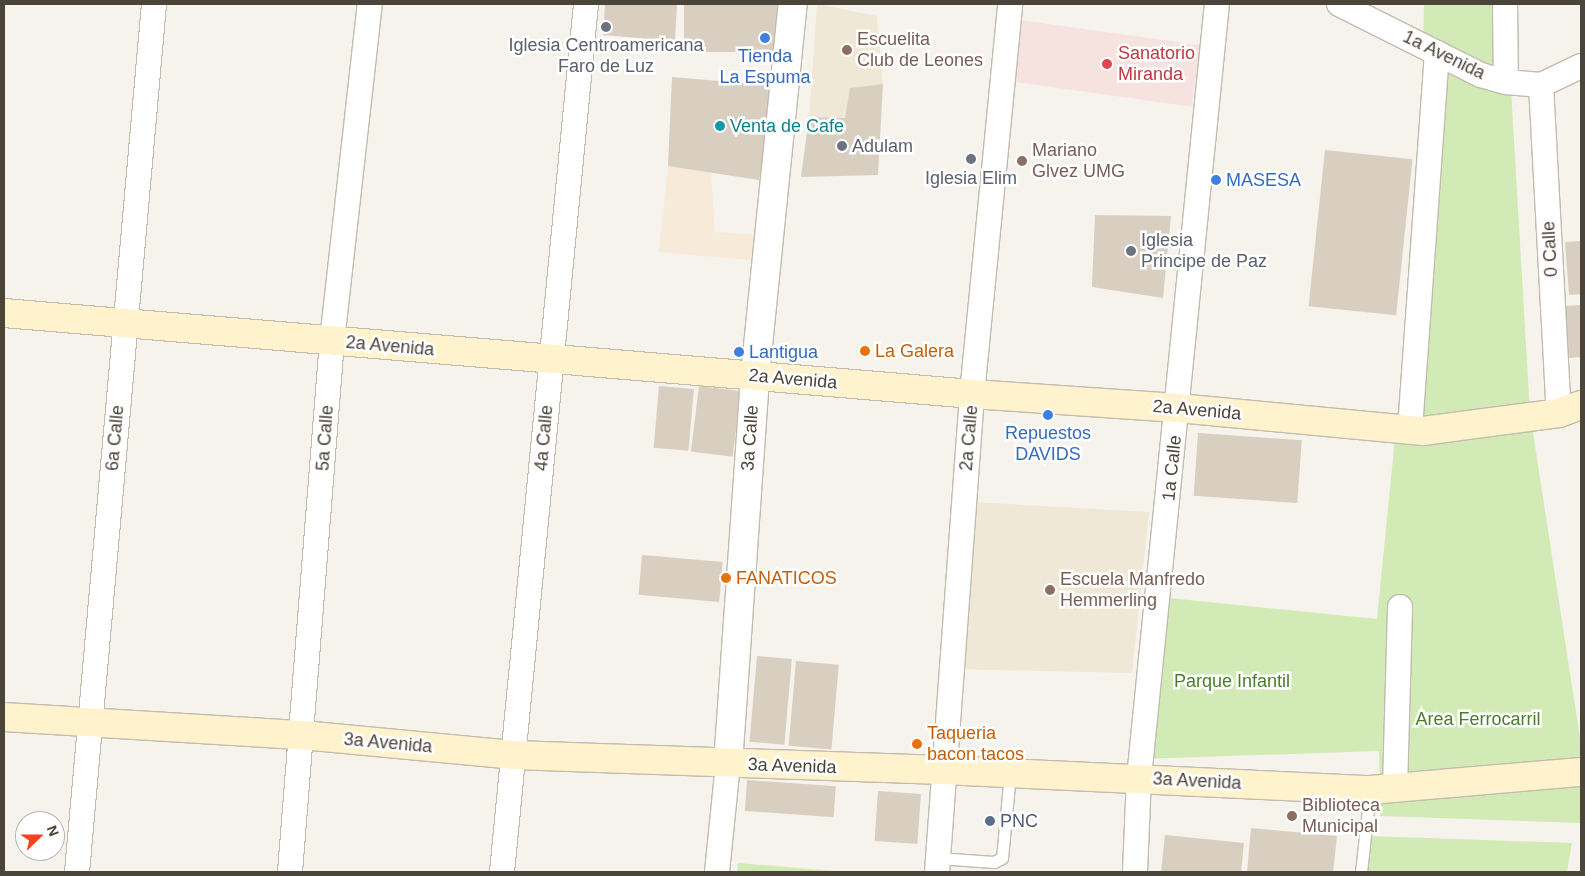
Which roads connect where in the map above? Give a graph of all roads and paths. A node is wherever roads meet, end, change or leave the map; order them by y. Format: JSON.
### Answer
{"nodes":[{"id":1,"x":154,"y":4,"type":"edge"},
{"id":2,"x":370,"y":4,"type":"edge"},
{"id":3,"x":586,"y":4,"type":"edge"},
{"id":4,"x":793,"y":4,"type":"edge"},
{"id":5,"x":1010,"y":4,"type":"edge"},
{"id":6,"x":1217,"y":4,"type":"edge"},
{"id":7,"x":1339,"y":4,"type":"edge"},
{"id":8,"x":1505,"y":4,"type":"edge"},
{"id":9,"x":1437,"y":53,"type":"junction"},
{"id":10,"x":1581,"y":66,"type":"edge"},
{"id":11,"x":1506,"y":82,"type":"junction"},
{"id":12,"x":1541,"y":85,"type":"junction"},
{"id":13,"x":4,"y":313,"type":"edge"},
{"id":14,"x":126,"y":324,"type":"junction"},
{"id":15,"x":332,"y":341,"type":"junction"},
{"id":16,"x":552,"y":359,"type":"junction"},
{"id":17,"x":755,"y":375,"type":"junction"},
{"id":18,"x":972,"y":394,"type":"junction"},
{"id":19,"x":1178,"y":408,"type":"junction"},
{"id":20,"x":1570,"y":409,"type":"edge"},
{"id":21,"x":1410,"y":429,"type":"junction"},
{"id":22,"x":1400,"y":607,"type":"dead end"},
{"id":23,"x":4,"y":717,"type":"edge"},
{"id":24,"x":90,"y":724,"type":"junction"},
{"id":25,"x":302,"y":735,"type":"junction"},
{"id":26,"x":514,"y":755,"type":"junction"},
{"id":27,"x":728,"y":764,"type":"junction"},
{"id":28,"x":943,"y":770,"type":"junction"},
{"id":29,"x":1581,"y":772,"type":"edge"},
{"id":30,"x":1010,"y":773,"type":"junction"},
{"id":31,"x":1139,"y":778,"type":"junction"},
{"id":32,"x":1382,"y":789,"type":"junction"},
{"id":33,"x":937,"y":865,"type":"edge"},
{"id":34,"x":77,"y":872,"type":"edge"},
{"id":35,"x":290,"y":872,"type":"edge"},
{"id":36,"x":502,"y":872,"type":"edge"},
{"id":37,"x":716,"y":872,"type":"edge"},
{"id":38,"x":1134,"y":872,"type":"edge"},
{"id":39,"x":1361,"y":872,"type":"edge"}],
"edges":[{"from":1,"to":14,"type":"street","name":"6a Calle"},
{"from":2,"to":15,"type":"street","name":"5a Calle"},
{"from":3,"to":16,"type":"street","name":"4a Calle"},
{"from":4,"to":17,"type":"street","name":"3a Calle"},
{"from":5,"to":18,"type":"street","name":"2a Calle"},
{"from":6,"to":19,"type":"street","name":"1a Calle"},
{"from":7,"to":9,"type":"street","name":"1a Avenida"},
{"from":8,"to":11,"type":"street"},
{"from":9,"to":11,"type":"street","name":"1a Avenida"},
{"from":9,"to":21,"type":"street"},
{"from":10,"to":12,"type":"street"},
{"from":11,"to":12,"type":"street","name":"1a Avenida"},
{"from":12,"to":20,"type":"street","name":"0 Calle"},
{"from":13,"to":14,"type":"main road","name":"2a Avenida"},
{"from":14,"to":15,"type":"main road","name":"2a Avenida"},
{"from":14,"to":24,"type":"street","name":"6a Calle"},
{"from":15,"to":16,"type":"main road","name":"2a Avenida"},
{"from":15,"to":25,"type":"street","name":"5a Calle"},
{"from":16,"to":17,"type":"main road","name":"2a Avenida"},
{"from":16,"to":26,"type":"street","name":"4a Calle"},
{"from":17,"to":18,"type":"main road","name":"2a Avenida"},
{"from":17,"to":27,"type":"street","name":"3a Calle"},
{"from":18,"to":19,"type":"main road","name":"2a Avenida"},
{"from":18,"to":28,"type":"street","name":"2a Calle"},
{"from":19,"to":21,"type":"main road","name":"2a Avenida"},
{"from":19,"to":31,"type":"street","name":"1a Calle"},
{"from":20,"to":21,"type":"main road","name":"2a Avenida"},
{"from":22,"to":32,"type":"street"},
{"from":23,"to":24,"type":"main road","name":"3a Avenida"},
{"from":24,"to":25,"type":"main road","name":"3a Avenida"},
{"from":24,"to":34,"type":"street","name":"6a Calle"},
{"from":25,"to":26,"type":"main road","name":"3a Avenida"},
{"from":25,"to":35,"type":"street","name":"5a Calle"},
{"from":26,"to":27,"type":"main road","name":"3a Avenida"},
{"from":26,"to":36,"type":"street","name":"4a Calle"},
{"from":27,"to":28,"type":"main road","name":"3a Avenida"},
{"from":27,"to":37,"type":"street","name":"3a Calle"},
{"from":28,"to":30,"type":"main road","name":"3a Avenida"},
{"from":28,"to":33,"type":"street","name":"2a Calle"},
{"from":29,"to":32,"type":"main road","name":"3a Avenida"},
{"from":30,"to":31,"type":"main road","name":"3a Avenida"},
{"from":30,"to":33,"type":"lane"},
{"from":31,"to":32,"type":"main road","name":"3a Avenida"},
{"from":31,"to":38,"type":"street","name":"1a Calle"},
{"from":32,"to":39,"type":"lane"}]}
